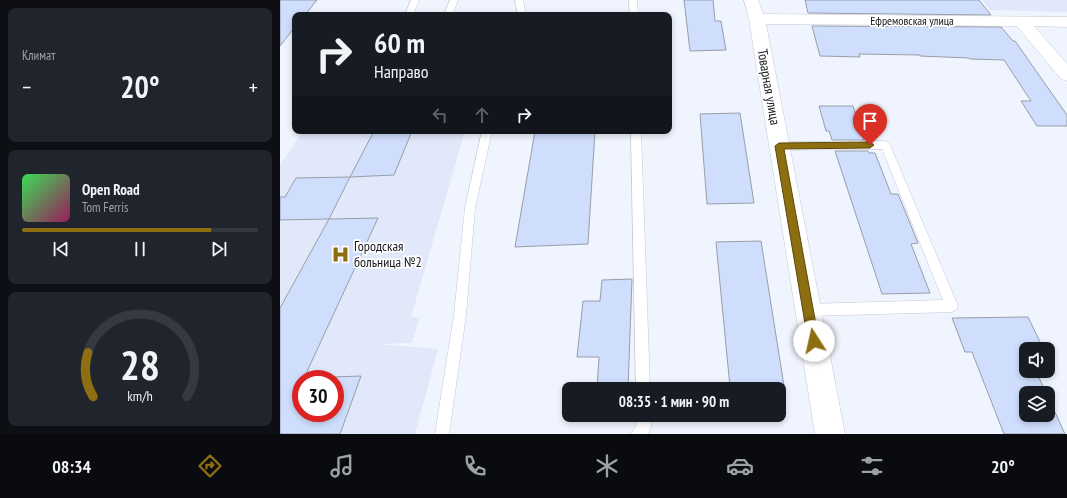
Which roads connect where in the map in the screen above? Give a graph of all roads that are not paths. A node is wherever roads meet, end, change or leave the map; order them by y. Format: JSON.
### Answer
{"nodes":[{"id":1,"x":415,"y":0,"type":"edge"},
{"id":2,"x":454,"y":0,"type":"edge"},
{"id":3,"x":519,"y":0,"type":"edge"},
{"id":4,"x":633,"y":0,"type":"edge"},
{"id":5,"x":754,"y":10,"type":"edge"},
{"id":6,"x":410,"y":12,"type":"edge"},
{"id":7,"x":449,"y":12,"type":"edge"},
{"id":8,"x":521,"y":12,"type":"edge"},
{"id":9,"x":634,"y":12,"type":"edge"},
{"id":10,"x":1021,"y":21,"type":"junction"},
{"id":11,"x":1067,"y":22,"type":"edge"},
{"id":12,"x":1067,"y":75,"type":"edge"},
{"id":13,"x":486,"y":134,"type":"edge"},
{"id":14,"x":636,"y":134,"type":"edge"},
{"id":15,"x":779,"y":146,"type":"junction"},
{"id":16,"x":808,"y":310,"type":"junction"},
{"id":17,"x":643,"y":382,"type":"edge"},
{"id":18,"x":644,"y":422,"type":"edge"},
{"id":19,"x":442,"y":434,"type":"edge"},
{"id":20,"x":638,"y":434,"type":"edge"},
{"id":21,"x":830,"y":434,"type":"edge"}],
"edges":[{"from":1,"to":6,"type":"lane"},
{"from":2,"to":7,"type":"lane"},
{"from":3,"to":8,"type":"lane"},
{"from":4,"to":9,"type":"lane"},
{"from":5,"to":10,"type":"street","name":"Ефремовская улица"},
{"from":5,"to":15,"type":"street","name":"Товарная улица"},
{"from":10,"to":11,"type":"street","name":"Ефремовская улица"},
{"from":10,"to":12,"type":"street"},
{"from":13,"to":19,"type":"lane"},
{"from":14,"to":17,"type":"lane"},
{"from":15,"to":16,"type":"street","name":"Товарная улица"},
{"from":15,"to":16,"type":"lane"},
{"from":16,"to":21,"type":"street","name":"Товарная улица"},
{"from":18,"to":20,"type":"lane"}]}
